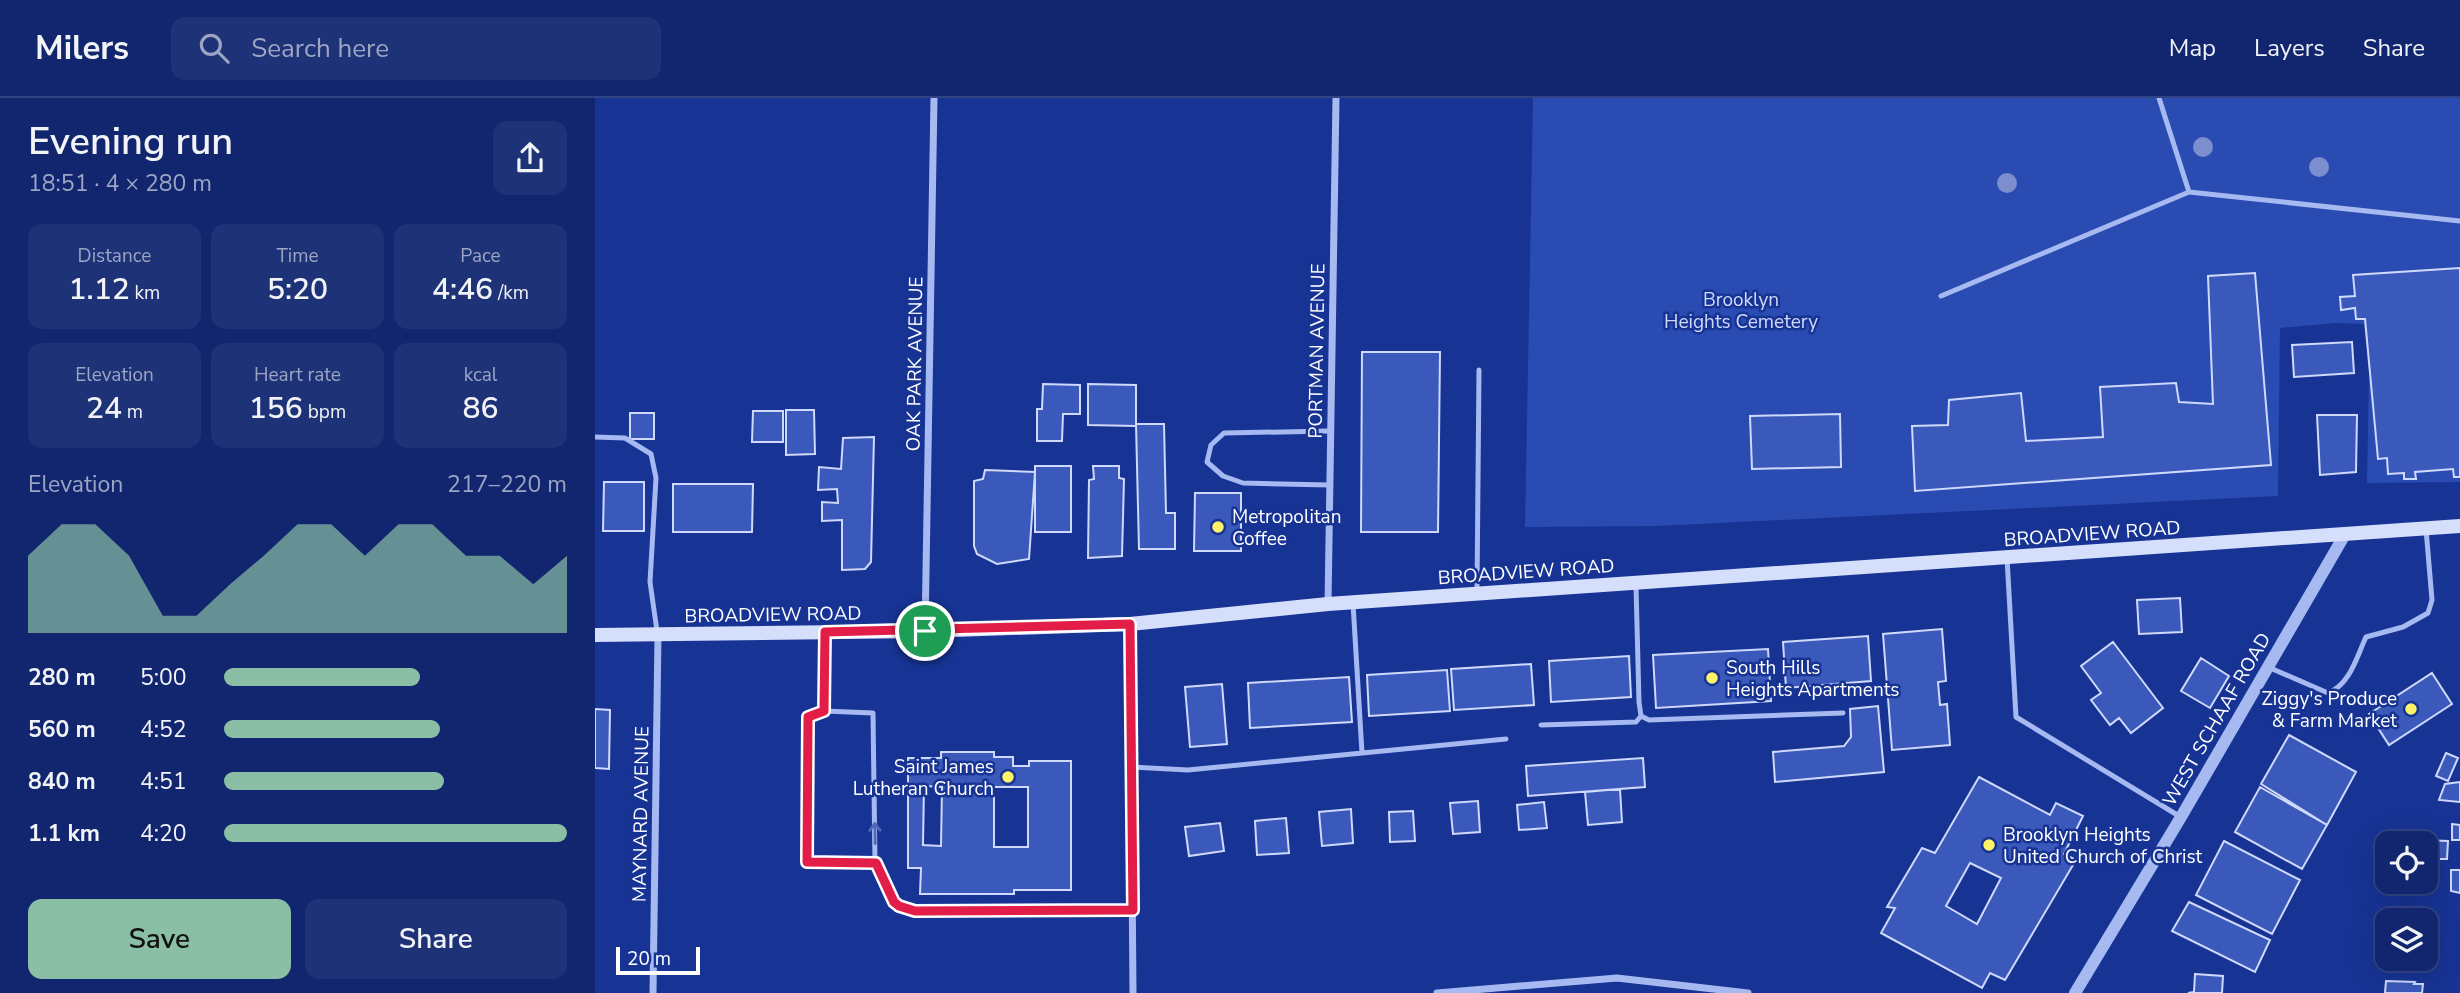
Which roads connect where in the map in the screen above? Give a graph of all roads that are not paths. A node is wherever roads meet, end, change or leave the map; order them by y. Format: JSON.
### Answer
{"nodes":[{"id":1,"x":934,"y":98,"type":"edge"},
{"id":2,"x":1336,"y":98,"type":"edge"},
{"id":3,"x":2159,"y":98,"type":"edge"},
{"id":4,"x":2189,"y":192,"type":"junction"},
{"id":5,"x":2460,"y":221,"type":"edge"},
{"id":6,"x":1941,"y":296,"type":"dead end"},
{"id":7,"x":1479,"y":370,"type":"dead end"},
{"id":8,"x":1330,"y":431,"type":"junction"},
{"id":9,"x":595,"y":438,"type":"edge"},
{"id":10,"x":1329,"y":485,"type":"junction"},
{"id":11,"x":2460,"y":526,"type":"edge"},
{"id":12,"x":2427,"y":529,"type":"junction"},
{"id":13,"x":2344,"y":536,"type":"junction"},
{"id":14,"x":2007,"y":558,"type":"junction"},
{"id":15,"x":1636,"y":582,"type":"junction"},
{"id":16,"x":1477,"y":593,"type":"junction"},
{"id":17,"x":1353,"y":603,"type":"junction"},
{"id":18,"x":1328,"y":604,"type":"junction"},
{"id":19,"x":1130,"y":624,"type":"junction"},
{"id":20,"x":925,"y":631,"type":"junction"},
{"id":21,"x":825,"y":632,"type":"junction"},
{"id":22,"x":595,"y":635,"type":"edge"},
{"id":23,"x":658,"y":635,"type":"junction"},
{"id":24,"x":2268,"y":667,"type":"junction"},
{"id":25,"x":824,"y":711,"type":"junction"},
{"id":26,"x":1843,"y":713,"type":"dead end"},
{"id":27,"x":1641,"y":716,"type":"junction"},
{"id":28,"x":1541,"y":725,"type":"dead end"},
{"id":29,"x":1506,"y":739,"type":"dead end"},
{"id":30,"x":1362,"y":754,"type":"junction"},
{"id":31,"x":1131,"y":767,"type":"junction"},
{"id":32,"x":2181,"y":817,"type":"junction"},
{"id":33,"x":876,"y":863,"type":"junction"},
{"id":34,"x":1133,"y":910,"type":"junction"},
{"id":35,"x":653,"y":993,"type":"edge"},
{"id":36,"x":1133,"y":993,"type":"edge"},
{"id":37,"x":1437,"y":993,"type":"edge"},
{"id":38,"x":1748,"y":993,"type":"edge"},
{"id":39,"x":2075,"y":993,"type":"edge"}],
"edges":[{"from":1,"to":20,"type":"street","name":"OAK PARK AVENUE"},
{"from":2,"to":8,"type":"street","name":"PORTMAN AVENUE"},
{"from":3,"to":4,"type":"lane"},
{"from":4,"to":5,"type":"lane"},
{"from":4,"to":6,"type":"lane"},
{"from":7,"to":16,"type":"lane"},
{"from":8,"to":10,"type":"street","name":"PORTMAN AVENUE"},
{"from":8,"to":10,"type":"lane"},
{"from":9,"to":23,"type":"lane"},
{"from":10,"to":18,"type":"street","name":"PORTMAN AVENUE"},
{"from":11,"to":12,"type":"main road","name":"BROADVIEW ROAD"},
{"from":12,"to":13,"type":"main road","name":"BROADVIEW ROAD"},
{"from":12,"to":24,"type":"lane"},
{"from":13,"to":14,"type":"main road","name":"BROADVIEW ROAD"},
{"from":13,"to":24,"type":"street","name":"WEST SCHAAF ROAD"},
{"from":14,"to":15,"type":"main road","name":"BROADVIEW ROAD"},
{"from":14,"to":32,"type":"lane"},
{"from":15,"to":16,"type":"main road","name":"BROADVIEW ROAD"},
{"from":15,"to":27,"type":"lane"},
{"from":16,"to":17,"type":"main road","name":"BROADVIEW ROAD"},
{"from":17,"to":18,"type":"main road","name":"BROADVIEW ROAD"},
{"from":17,"to":30,"type":"lane"},
{"from":18,"to":19,"type":"main road","name":"BROADVIEW ROAD"},
{"from":19,"to":20,"type":"main road","name":"BROADVIEW ROAD"},
{"from":19,"to":31,"type":"street"},
{"from":20,"to":21,"type":"main road","name":"BROADVIEW ROAD"},
{"from":21,"to":23,"type":"main road","name":"BROADVIEW ROAD"},
{"from":21,"to":25,"type":"lane"},
{"from":22,"to":23,"type":"main road","name":"BROADVIEW ROAD"},
{"from":23,"to":35,"type":"street","name":"MAYNARD AVENUE"},
{"from":24,"to":32,"type":"street","name":"WEST SCHAAF ROAD"},
{"from":33,"to":25,"type":"lane","one_way":true},
{"from":25,"to":33,"type":"lane"},
{"from":26,"to":27,"type":"lane"},
{"from":27,"to":28,"type":"lane"},
{"from":29,"to":30,"type":"lane"},
{"from":30,"to":31,"type":"lane"},
{"from":31,"to":34,"type":"street"},
{"from":32,"to":39,"type":"street","name":"WEST SCHAAF ROAD"},
{"from":33,"to":34,"type":"lane"},
{"from":34,"to":36,"type":"street"},
{"from":37,"to":38,"type":"street"}]}
